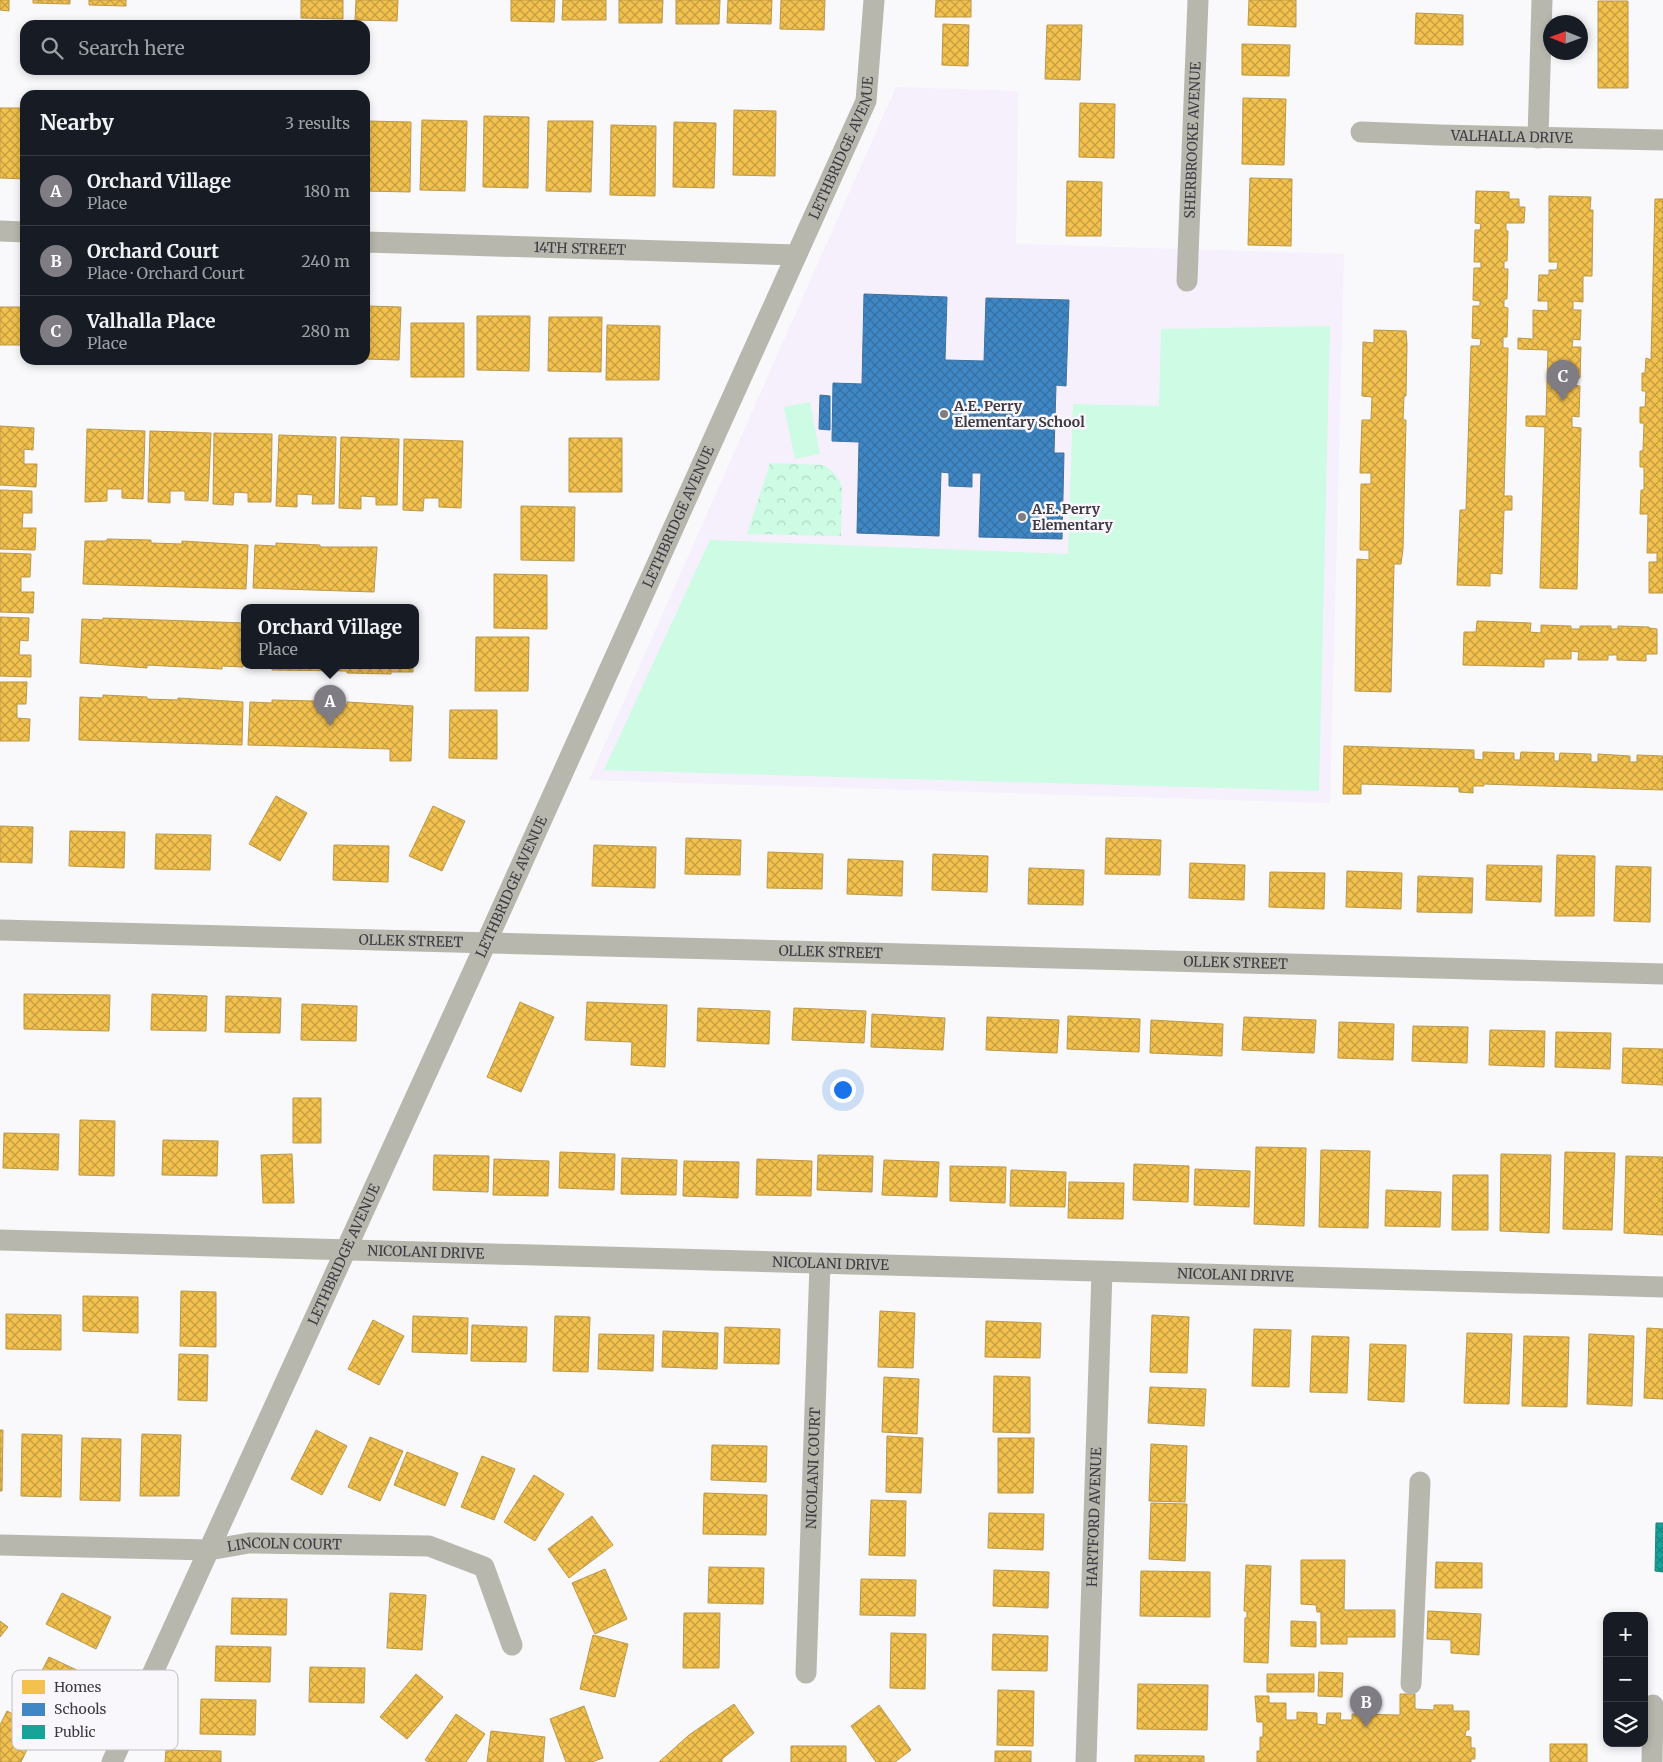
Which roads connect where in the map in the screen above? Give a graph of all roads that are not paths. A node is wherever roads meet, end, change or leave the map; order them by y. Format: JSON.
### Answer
{"nodes":[{"id":1,"x":874,"y":0,"type":"edge"},
{"id":2,"x":1198,"y":0,"type":"edge"},
{"id":3,"x":1542,"y":0,"type":"edge"},
{"id":4,"x":1361,"y":132,"type":"dead end"},
{"id":5,"x":1538,"y":138,"type":"junction"},
{"id":6,"x":1663,"y":140,"type":"edge"},
{"id":7,"x":0,"y":231,"type":"edge"},
{"id":8,"x":20,"y":232,"type":"edge"},
{"id":9,"x":370,"y":242,"type":"edge"},
{"id":10,"x":796,"y":255,"type":"junction"},
{"id":11,"x":1187,"y":281,"type":"dead end"},
{"id":12,"x":0,"y":930,"type":"edge"},
{"id":13,"x":486,"y":944,"type":"junction"},
{"id":14,"x":1663,"y":974,"type":"edge"},
{"id":15,"x":0,"y":1240,"type":"edge"},
{"id":16,"x":346,"y":1250,"type":"junction"},
{"id":17,"x":820,"y":1264,"type":"junction"},
{"id":18,"x":1102,"y":1272,"type":"junction"},
{"id":19,"x":1663,"y":1287,"type":"edge"},
{"id":20,"x":1420,"y":1482,"type":"dead end"},
{"id":21,"x":0,"y":1545,"type":"edge"},
{"id":22,"x":209,"y":1550,"type":"junction"},
{"id":23,"x":512,"y":1644,"type":"dead end"},
{"id":24,"x":154,"y":1670,"type":"edge"},
{"id":25,"x":806,"y":1673,"type":"dead end"},
{"id":26,"x":1411,"y":1684,"type":"dead end"},
{"id":27,"x":1653,"y":1705,"type":"dead end"},
{"id":28,"x":117,"y":1750,"type":"edge"},
{"id":29,"x":112,"y":1762,"type":"edge"},
{"id":30,"x":1086,"y":1762,"type":"edge"},
{"id":31,"x":1652,"y":1762,"type":"edge"}],
"edges":[{"from":1,"to":10,"type":"street","name":"LETHBRIDGE AVENUE"},
{"from":2,"to":11,"type":"street","name":"SHERBROOKE AVENUE"},
{"from":3,"to":5,"type":"street"},
{"from":4,"to":5,"type":"street","name":"VALHALLA DRIVE"},
{"from":5,"to":6,"type":"street","name":"VALHALLA DRIVE"},
{"from":7,"to":8,"type":"street"},
{"from":9,"to":10,"type":"street","name":"14TH STREET"},
{"from":10,"to":13,"type":"street","name":"LETHBRIDGE AVENUE"},
{"from":12,"to":13,"type":"street","name":"OLLEK STREET"},
{"from":13,"to":14,"type":"street","name":"OLLEK STREET"},
{"from":13,"to":16,"type":"street","name":"LETHBRIDGE AVENUE"},
{"from":15,"to":16,"type":"street","name":"NICOLANI DRIVE"},
{"from":16,"to":17,"type":"street","name":"NICOLANI DRIVE"},
{"from":16,"to":22,"type":"street","name":"LETHBRIDGE AVENUE"},
{"from":17,"to":18,"type":"street","name":"NICOLANI DRIVE"},
{"from":17,"to":25,"type":"street","name":"NICOLANI COURT"},
{"from":18,"to":19,"type":"street","name":"NICOLANI DRIVE"},
{"from":18,"to":30,"type":"street","name":"HARTFORD AVENUE"},
{"from":20,"to":26,"type":"street"},
{"from":21,"to":22,"type":"street","name":"LINCOLN COURT"},
{"from":22,"to":23,"type":"street","name":"LINCOLN COURT"},
{"from":22,"to":24,"type":"street","name":"LETHBRIDGE AVENUE"},
{"from":27,"to":31,"type":"street"},
{"from":28,"to":29,"type":"street","name":"LETHBRIDGE AVENUE"}]}
